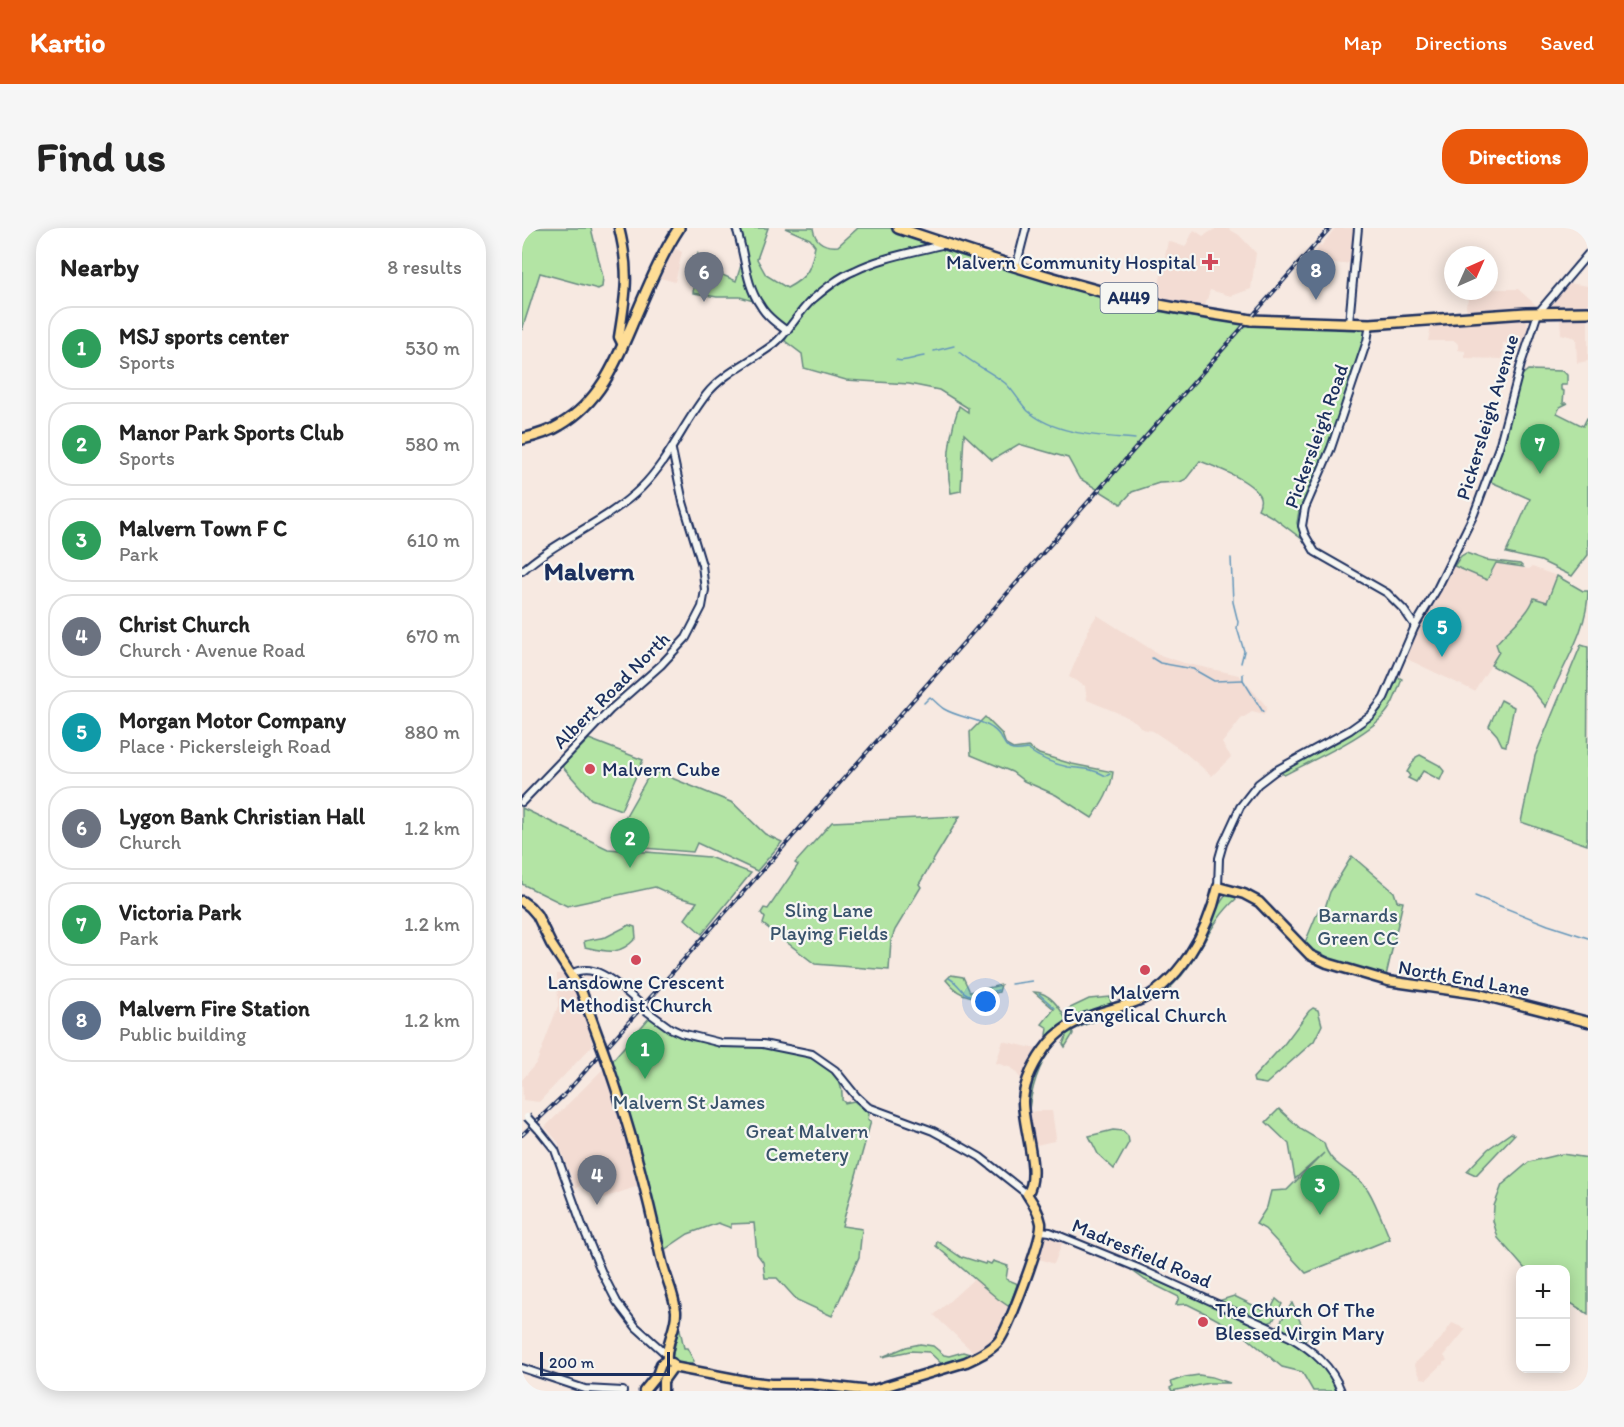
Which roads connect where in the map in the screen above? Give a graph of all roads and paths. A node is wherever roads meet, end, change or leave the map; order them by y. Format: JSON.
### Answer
{"nodes":[{"id":1,"x":619,"y":228,"type":"edge"},
{"id":2,"x":679,"y":228,"type":"edge"},
{"id":3,"x":736,"y":228,"type":"edge"},
{"id":4,"x":898,"y":228,"type":"edge"},
{"id":5,"x":1026,"y":228,"type":"edge"},
{"id":6,"x":1358,"y":228,"type":"edge"},
{"id":7,"x":946,"y":244,"type":"junction"},
{"id":8,"x":1588,"y":254,"type":"edge"},
{"id":9,"x":1016,"y":267,"type":"junction"},
{"id":10,"x":1588,"y":312,"type":"edge"},
{"id":11,"x":1538,"y":313,"type":"junction"},
{"id":12,"x":1349,"y":323,"type":"junction"},
{"id":13,"x":1370,"y":324,"type":"junction"},
{"id":14,"x":787,"y":332,"type":"junction"},
{"id":15,"x":623,"y":345,"type":"junction"},
{"id":16,"x":522,"y":439,"type":"edge"},
{"id":17,"x":672,"y":450,"type":"junction"},
{"id":18,"x":522,"y":571,"type":"edge"},
{"id":19,"x":1415,"y":626,"type":"junction"},
{"id":20,"x":522,"y":802,"type":"edge"},
{"id":21,"x":1218,"y":887,"type":"junction"},
{"id":22,"x":522,"y":901,"type":"edge"},
{"id":23,"x":572,"y":974,"type":"junction"},
{"id":24,"x":1588,"y":1022,"type":"edge"},
{"id":25,"x":524,"y":1115,"type":"edge"},
{"id":26,"x":1026,"y":1194,"type":"junction"},
{"id":27,"x":1041,"y":1230,"type":"junction"},
{"id":28,"x":666,"y":1357,"type":"junction"},
{"id":29,"x":673,"y":1367,"type":"junction"},
{"id":30,"x":522,"y":1368,"type":"edge"},
{"id":31,"x":623,"y":1391,"type":"edge"},
{"id":32,"x":644,"y":1391,"type":"edge"},
{"id":33,"x":663,"y":1391,"type":"edge"},
{"id":34,"x":1341,"y":1391,"type":"edge"}],
"edges":[{"from":1,"to":15,"type":"main road"},
{"from":2,"to":15,"type":"highway"},
{"from":3,"to":14,"type":"street"},
{"from":4,"to":7,"type":"highway","number":"A449"},
{"from":5,"to":9,"type":"street"},
{"from":6,"to":12,"type":"street"},
{"from":7,"to":9,"type":"highway","number":"A449"},
{"from":7,"to":14,"type":"street"},
{"from":8,"to":11,"type":"street"},
{"from":9,"to":12,"type":"highway","number":"A449"},
{"from":10,"to":11,"type":"highway","number":"A449"},
{"from":11,"to":13,"type":"highway","number":"A449"},
{"from":11,"to":19,"type":"street","name":"Pickersleigh Avenue"},
{"from":12,"to":13,"type":"highway","number":"A449"},
{"from":13,"to":19,"type":"street","name":"Pickersleigh Road"},
{"from":14,"to":17,"type":"street"},
{"from":15,"to":16,"type":"highway"},
{"from":17,"to":18,"type":"street"},
{"from":17,"to":20,"type":"street","name":"Albert Road North"},
{"from":19,"to":21,"type":"street"},
{"from":21,"to":24,"type":"main road","name":"North End Lane"},
{"from":21,"to":26,"type":"main road"},
{"from":22,"to":23,"type":"main road"},
{"from":23,"to":26,"type":"street","bridge":true},
{"from":23,"to":28,"type":"main road","bridge":true},
{"from":25,"to":28,"type":"street","bridge":true},
{"from":26,"to":27,"type":"main road"},
{"from":27,"to":29,"type":"main road"},
{"from":27,"to":34,"type":"street","name":"Madresfield Road"},
{"from":28,"to":29,"type":"main road"},
{"from":28,"to":32,"type":"main road"},
{"from":29,"to":33,"type":"main road"},
{"from":30,"to":31,"type":"street"}]}
